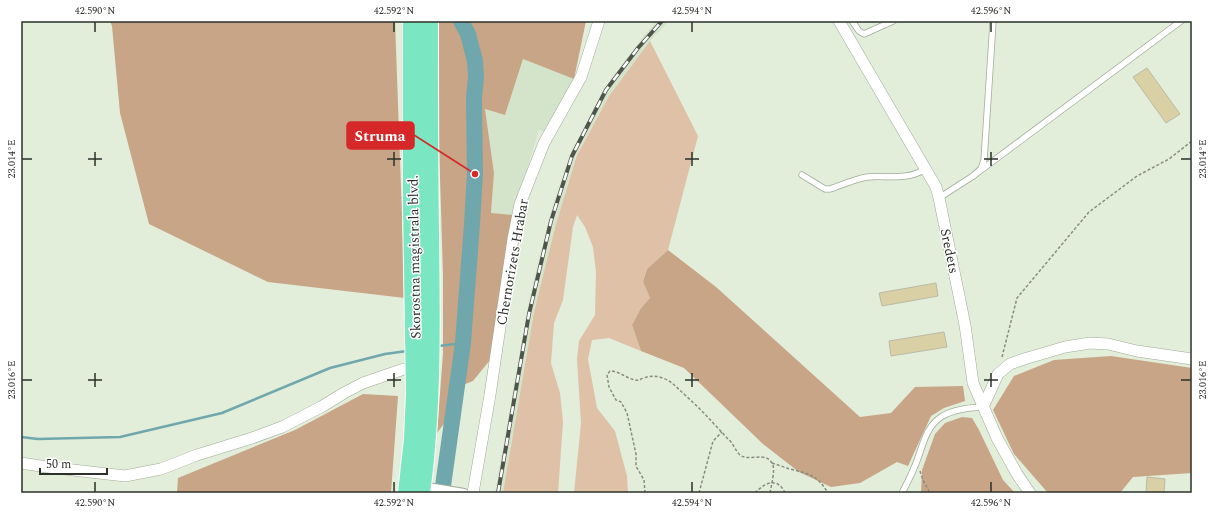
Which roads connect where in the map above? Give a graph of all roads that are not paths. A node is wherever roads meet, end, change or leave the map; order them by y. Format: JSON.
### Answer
{"nodes":[{"id":1,"x":412,"y":21,"type":"edge"},
{"id":2,"x":429,"y":21,"type":"edge"},
{"id":3,"x":599,"y":21,"type":"edge"},
{"id":4,"x":839,"y":21,"type":"edge"},
{"id":5,"x":852,"y":21,"type":"edge"},
{"id":6,"x":893,"y":21,"type":"edge"},
{"id":7,"x":993,"y":21,"type":"edge"},
{"id":8,"x":1181,"y":21,"type":"edge"},
{"id":9,"x":925,"y":169,"type":"junction"},
{"id":10,"x":802,"y":175,"type":"dead end"},
{"id":11,"x":973,"y":176,"type":"junction"},
{"id":12,"x":940,"y":198,"type":"junction"},
{"id":13,"x":414,"y":287,"type":"junction"},
{"id":14,"x":1192,"y":359,"type":"edge"},
{"id":15,"x":404,"y":369,"type":"junction"},
{"id":16,"x":415,"y":393,"type":"junction"},
{"id":17,"x":983,"y":407,"type":"junction"},
{"id":18,"x":21,"y":463,"type":"edge"},
{"id":19,"x":420,"y":490,"type":"edge"},
{"id":20,"x":464,"y":493,"type":"edge"},
{"id":21,"x":473,"y":493,"type":"edge"},
{"id":22,"x":902,"y":493,"type":"edge"},
{"id":23,"x":1030,"y":493,"type":"edge"}],
"edges":[{"from":1,"to":13,"type":"highway","name":"Skorostna magistrala blvd."},
{"from":2,"to":19,"type":"highway","name":"Skorostna magistrala blvd."},
{"from":3,"to":21,"type":"street","name":"Chernorizets Hrabar"},
{"from":4,"to":9,"type":"street","name":"Sredets"},
{"from":5,"to":6,"type":"lane"},
{"from":7,"to":11,"type":"lane"},
{"from":8,"to":11,"type":"lane"},
{"from":9,"to":10,"type":"lane"},
{"from":9,"to":12,"type":"street","name":"Sredets"},
{"from":11,"to":12,"type":"lane"},
{"from":12,"to":17,"type":"street","name":"Sredets"},
{"from":13,"to":15,"type":"highway"},
{"from":13,"to":16,"type":"highway","name":"Skorostna magistrala blvd."},
{"from":14,"to":17,"type":"street"},
{"from":15,"to":16,"type":"highway"},
{"from":15,"to":18,"type":"street"},
{"from":16,"to":19,"type":"highway","name":"Skorostna magistrala blvd."},
{"from":17,"to":22,"type":"lane"},
{"from":17,"to":23,"type":"street","name":"Sredets"},
{"from":19,"to":20,"type":"street"}]}
